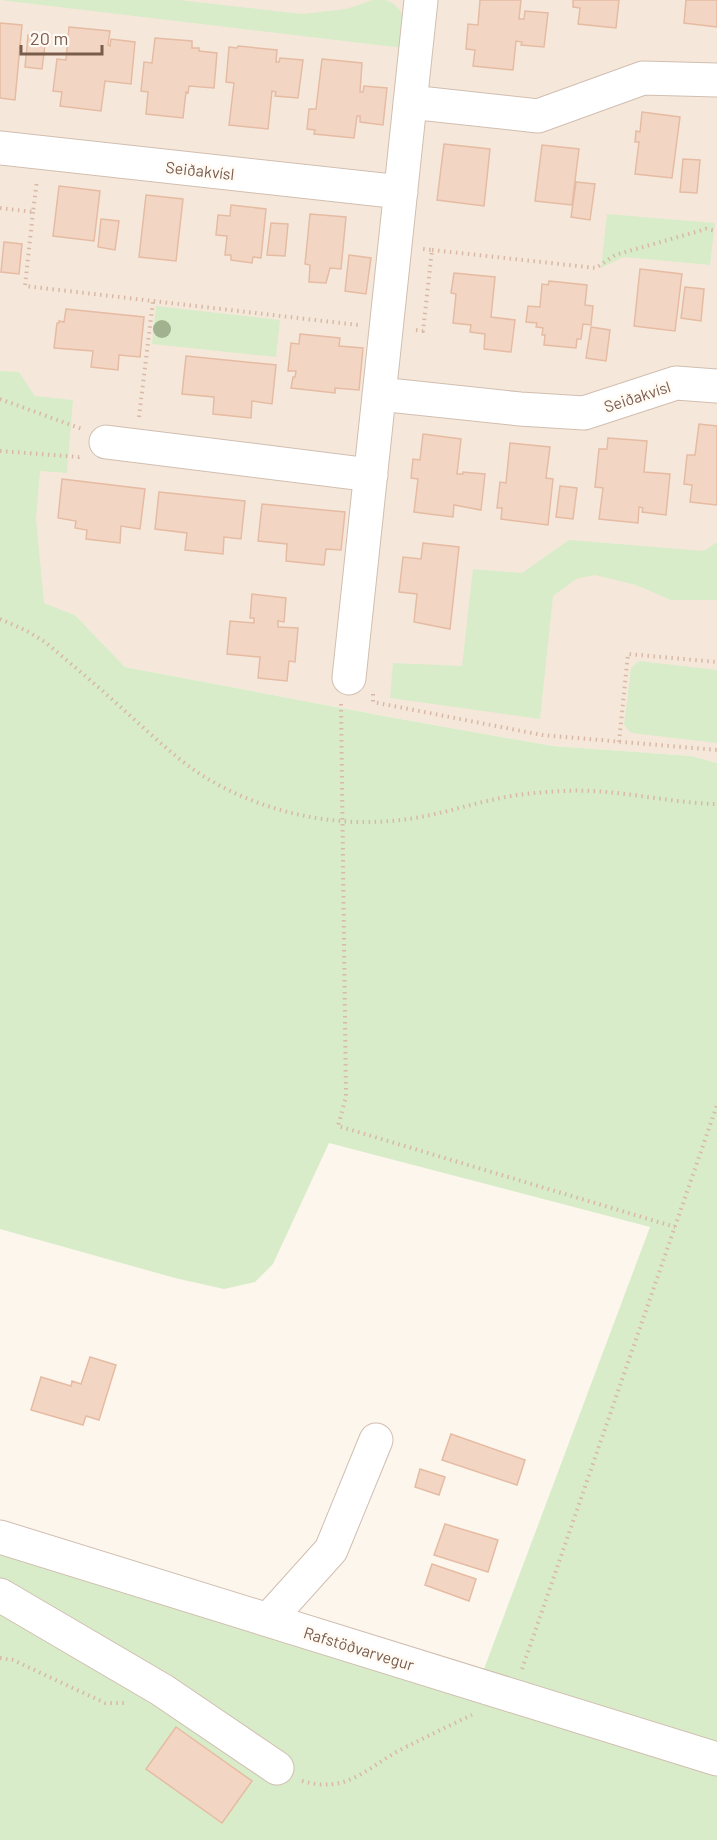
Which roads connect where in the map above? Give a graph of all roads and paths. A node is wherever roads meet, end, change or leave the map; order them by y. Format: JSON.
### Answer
{"nodes":[{"id":1,"x":421,"y":0,"type":"edge"},
{"id":2,"x":717,"y":80,"type":"edge"},
{"id":3,"x":410,"y":102,"type":"junction"},
{"id":4,"x":0,"y":148,"type":"edge"},
{"id":5,"x":40,"y":153,"type":"junction"},
{"id":6,"x":401,"y":192,"type":"junction"},
{"id":7,"x":0,"y":208,"type":"edge"},
{"id":8,"x":33,"y":212,"type":"junction"},
{"id":9,"x":717,"y":231,"type":"edge"},
{"id":10,"x":432,"y":250,"type":"dead end"},
{"id":11,"x":153,"y":301,"type":"junction"},
{"id":12,"x":386,"y":328,"type":"junction"},
{"id":13,"x":717,"y":386,"type":"edge"},
{"id":14,"x":379,"y":394,"type":"junction"},
{"id":15,"x":0,"y":399,"type":"edge"},
{"id":16,"x":120,"y":444,"type":"junction"},
{"id":17,"x":0,"y":451,"type":"edge"},
{"id":18,"x":371,"y":475,"type":"junction"},
{"id":19,"x":0,"y":619,"type":"edge"},
{"id":20,"x":717,"y":662,"type":"edge"},
{"id":21,"x":360,"y":681,"type":"junction"},
{"id":22,"x":619,"y":742,"type":"junction"},
{"id":23,"x":717,"y":750,"type":"edge"},
{"id":24,"x":717,"y":804,"type":"edge"},
{"id":25,"x":342,"y":821,"type":"junction"},
{"id":26,"x":717,"y":1105,"type":"edge"},
{"id":27,"x":675,"y":1227,"type":"junction"},
{"id":28,"x":376,"y":1440,"type":"dead end"},
{"id":29,"x":0,"y":1537,"type":"edge"},
{"id":30,"x":0,"y":1595,"type":"edge"},
{"id":31,"x":268,"y":1620,"type":"junction"},
{"id":32,"x":0,"y":1659,"type":"edge"},
{"id":33,"x":512,"y":1696,"type":"junction"},
{"id":34,"x":127,"y":1703,"type":"dead end"},
{"id":35,"x":717,"y":1759,"type":"edge"},
{"id":36,"x":278,"y":1768,"type":"joint"}],
"edges":[{"from":1,"to":3,"type":"street"},
{"from":2,"to":3,"type":"street"},
{"from":3,"to":6,"type":"street"},
{"from":4,"to":5,"type":"street","name":"Seiðakvísl"},
{"from":5,"to":6,"type":"street","name":"Seiðakvísl"},
{"from":5,"to":8,"type":"path"},
{"from":6,"to":12,"type":"street"},
{"from":7,"to":8,"type":"path"},
{"from":8,"to":11,"type":"path"},
{"from":9,"to":10,"type":"path"},
{"from":11,"to":12,"type":"path"},
{"from":11,"to":16,"type":"path"},
{"from":12,"to":14,"type":"street"},
{"from":13,"to":14,"type":"street","name":"Seiðakvísl"},
{"from":14,"to":18,"type":"street"},
{"from":15,"to":16,"type":"path"},
{"from":16,"to":17,"type":"path"},
{"from":16,"to":18,"type":"street"},
{"from":18,"to":21,"type":"street"},
{"from":19,"to":25,"type":"path"},
{"from":20,"to":22,"type":"path"},
{"from":21,"to":22,"type":"path"},
{"from":21,"to":25,"type":"path"},
{"from":22,"to":23,"type":"path"},
{"from":24,"to":25,"type":"path"},
{"from":25,"to":27,"type":"path"},
{"from":26,"to":27,"type":"path"},
{"from":27,"to":33,"type":"path"},
{"from":28,"to":31,"type":"street"},
{"from":29,"to":31,"type":"street","name":"Rafstöðvarvegur"},
{"from":30,"to":36,"type":"street"},
{"from":31,"to":33,"type":"street","name":"Rafstöðvarvegur"},
{"from":32,"to":34,"type":"path"},
{"from":33,"to":35,"type":"street","name":"Rafstöðvarvegur"},
{"from":33,"to":36,"type":"path"}]}
